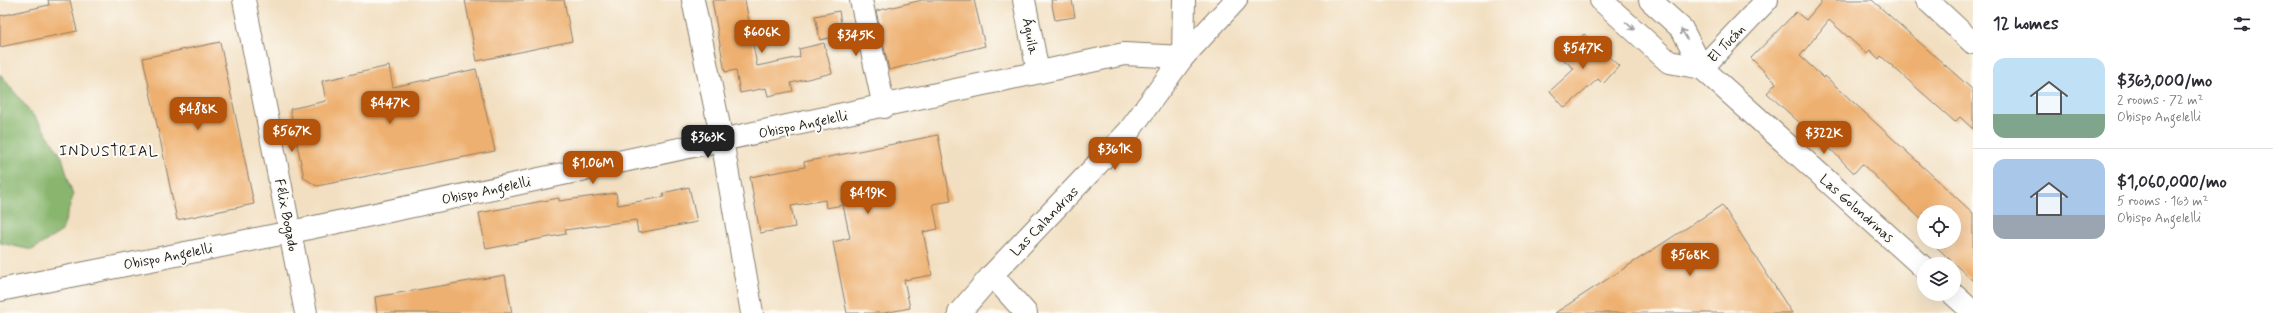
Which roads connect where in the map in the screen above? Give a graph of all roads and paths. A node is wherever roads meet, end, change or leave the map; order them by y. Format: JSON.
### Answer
{"nodes":[{"id":1,"x":244,"y":0,"type":"edge"},
{"id":2,"x":693,"y":0,"type":"edge"},
{"id":3,"x":861,"y":0,"type":"edge"},
{"id":4,"x":1024,"y":0,"type":"edge"},
{"id":5,"x":1184,"y":0,"type":"edge"},
{"id":6,"x":1236,"y":0,"type":"edge"},
{"id":7,"x":1601,"y":0,"type":"edge"},
{"id":8,"x":1650,"y":0,"type":"edge"},
{"id":9,"x":1767,"y":0,"type":"edge"},
{"id":10,"x":1927,"y":0,"type":"edge"},
{"id":11,"x":1973,"y":43,"type":"edge"},
{"id":12,"x":1183,"y":57,"type":"junction"},
{"id":13,"x":1702,"y":68,"type":"junction"},
{"id":14,"x":1038,"y":72,"type":"junction"},
{"id":15,"x":884,"y":107,"type":"junction"},
{"id":16,"x":722,"y":140,"type":"junction"},
{"id":17,"x":291,"y":232,"type":"junction"},
{"id":18,"x":1917,"y":262,"type":"edge"},
{"id":19,"x":992,"y":275,"type":"junction"},
{"id":20,"x":0,"y":290,"type":"edge"},
{"id":21,"x":1961,"y":301,"type":"edge"},
{"id":22,"x":1973,"y":312,"type":"edge"},
{"id":23,"x":306,"y":313,"type":"edge"},
{"id":24,"x":752,"y":313,"type":"edge"},
{"id":25,"x":959,"y":313,"type":"edge"},
{"id":26,"x":1026,"y":313,"type":"edge"}],
"edges":[{"from":1,"to":17,"type":"street","name":"Félix Bogado"},
{"from":2,"to":16,"type":"street"},
{"from":3,"to":15,"type":"street"},
{"from":4,"to":14,"type":"street","name":"Águila"},
{"from":5,"to":12,"type":"street"},
{"from":6,"to":12,"type":"street","name":"Las Calandrias"},
{"from":7,"to":13,"type":"street","one_way":true},
{"from":13,"to":8,"type":"street","name":"Las Golondrinas","one_way":true},
{"from":9,"to":13,"type":"street","name":"El Tucán"},
{"from":10,"to":11,"type":"street"},
{"from":12,"to":14,"type":"street","name":"Obispo Angelelli"},
{"from":12,"to":19,"type":"street","name":"Las Calandrias"},
{"from":13,"to":18,"type":"street","name":"Las Golondrinas"},
{"from":14,"to":15,"type":"street","name":"Obispo Angelelli"},
{"from":15,"to":16,"type":"street","name":"Obispo Angelelli"},
{"from":16,"to":17,"type":"street","name":"Obispo Angelelli"},
{"from":16,"to":24,"type":"street"},
{"from":17,"to":20,"type":"street","name":"Obispo Angelelli"},
{"from":17,"to":23,"type":"street","name":"Félix Bogado"},
{"from":19,"to":25,"type":"street","name":"Las Calandrias"},
{"from":19,"to":26,"type":"street"},
{"from":21,"to":22,"type":"street"}]}
